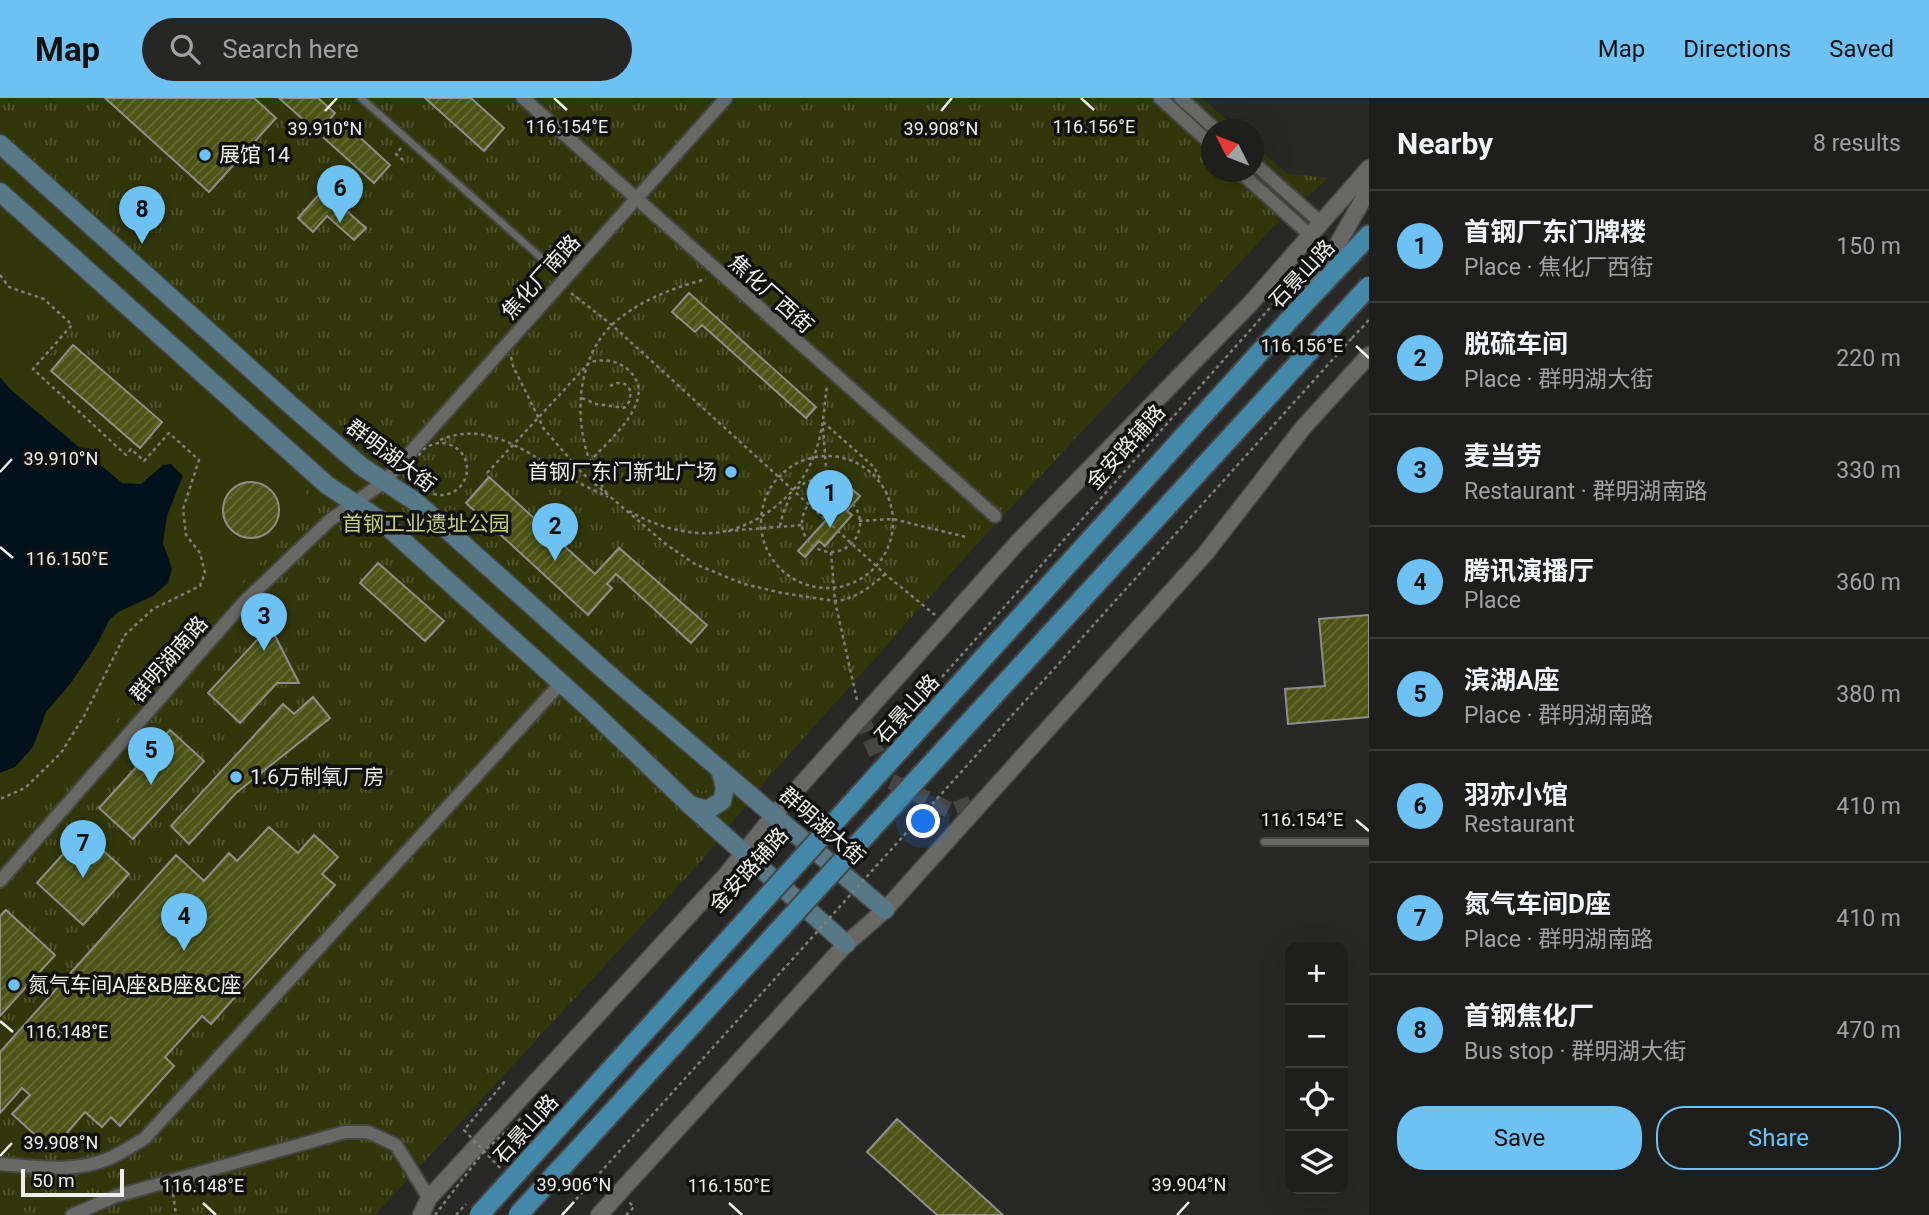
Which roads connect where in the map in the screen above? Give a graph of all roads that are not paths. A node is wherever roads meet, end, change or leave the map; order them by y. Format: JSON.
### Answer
{"nodes":[{"id":1,"x":360,"y":98,"type":"edge"},
{"id":2,"x":523,"y":98,"type":"edge"},
{"id":3,"x":726,"y":98,"type":"edge"},
{"id":4,"x":1160,"y":98,"type":"edge"},
{"id":5,"x":1181,"y":98,"type":"edge"},
{"id":6,"x":1204,"y":119,"type":"edge"},
{"id":7,"x":1201,"y":135,"type":"edge"},
{"id":8,"x":0,"y":144,"type":"edge"},
{"id":9,"x":1369,"y":168,"type":"edge"},
{"id":10,"x":1264,"y":174,"type":"edge"},
{"id":11,"x":1253,"y":182,"type":"edge"},
{"id":12,"x":1369,"y":189,"type":"edge"},
{"id":13,"x":0,"y":192,"type":"edge"},
{"id":14,"x":636,"y":199,"type":"junction"},
{"id":15,"x":1316,"y":229,"type":"junction"},
{"id":16,"x":1369,"y":235,"type":"edge"},
{"id":17,"x":562,"y":282,"type":"junction"},
{"id":18,"x":1369,"y":286,"type":"edge"},
{"id":19,"x":1300,"y":308,"type":"junction"},
{"id":20,"x":1369,"y":355,"type":"edge"},
{"id":21,"x":384,"y":482,"type":"junction"},
{"id":22,"x":353,"y":502,"type":"junction"},
{"id":23,"x":995,"y":516,"type":"dead end"},
{"id":24,"x":561,"y":683,"type":"junction"},
{"id":25,"x":720,"y":768,"type":"junction"},
{"id":26,"x":690,"y":805,"type":"junction"},
{"id":27,"x":774,"y":815,"type":"junction"},
{"id":28,"x":1264,"y":842,"type":"dead end"},
{"id":29,"x":1369,"y":842,"type":"edge"},
{"id":30,"x":744,"y":852,"type":"junction"},
{"id":31,"x":0,"y":881,"type":"edge"},
{"id":32,"x":885,"y":910,"type":"junction"},
{"id":33,"x":846,"y":944,"type":"junction"},
{"id":34,"x":0,"y":1164,"type":"edge"},
{"id":35,"x":429,"y":1198,"type":"junction"},
{"id":36,"x":472,"y":1210,"type":"edge"},
{"id":37,"x":72,"y":1215,"type":"edge"},
{"id":38,"x":421,"y":1215,"type":"edge"},
{"id":39,"x":518,"y":1215,"type":"edge"},
{"id":40,"x":599,"y":1215,"type":"edge"}],
"edges":[{"from":1,"to":17,"type":"lane"},
{"from":2,"to":14,"type":"street","name":"焦化厂西街"},
{"from":3,"to":14,"type":"street","name":"焦化厂南路"},
{"from":4,"to":7,"type":"street"},
{"from":5,"to":6,"type":"street"},
{"from":8,"to":21,"type":"main road","name":"群明湖大街"},
{"from":9,"to":15,"type":"street"},
{"from":10,"to":15,"type":"street"},
{"from":11,"to":15,"type":"street"},
{"from":12,"to":19,"type":"street"},
{"from":13,"to":22,"type":"main road"},
{"from":14,"to":17,"type":"street","name":"焦化厂南路"},
{"from":14,"to":23,"type":"street","name":"焦化厂西街"},
{"from":15,"to":27,"type":"street"},
{"from":16,"to":19,"type":"main road","name":"石景山路"},
{"from":17,"to":21,"type":"street","name":"焦化厂南路"},
{"from":18,"to":39,"type":"main road","bridge":true},
{"from":19,"to":36,"type":"main road","name":"石景山路","bridge":true},
{"from":20,"to":32,"type":"street"},
{"from":21,"to":22,"type":"street","name":"群明湖南路"},
{"from":21,"to":25,"type":"main road","name":"群明湖大街"},
{"from":22,"to":24,"type":"main road"},
{"from":22,"to":31,"type":"street","name":"群明湖南路"},
{"from":24,"to":26,"type":"main road"},
{"from":24,"to":34,"type":"street"},
{"from":25,"to":26,"type":"main road"},
{"from":25,"to":27,"type":"main road","name":"群明湖大街"},
{"from":26,"to":30,"type":"main road"},
{"from":27,"to":30,"type":"street"},
{"from":27,"to":32,"type":"main road","name":"群明湖大街"},
{"from":28,"to":29,"type":"lane"},
{"from":30,"to":33,"type":"main road"},
{"from":30,"to":35,"type":"street"},
{"from":32,"to":33,"type":"street"},
{"from":33,"to":40,"type":"street"},
{"from":35,"to":37,"type":"street"},
{"from":35,"to":38,"type":"street"}]}
